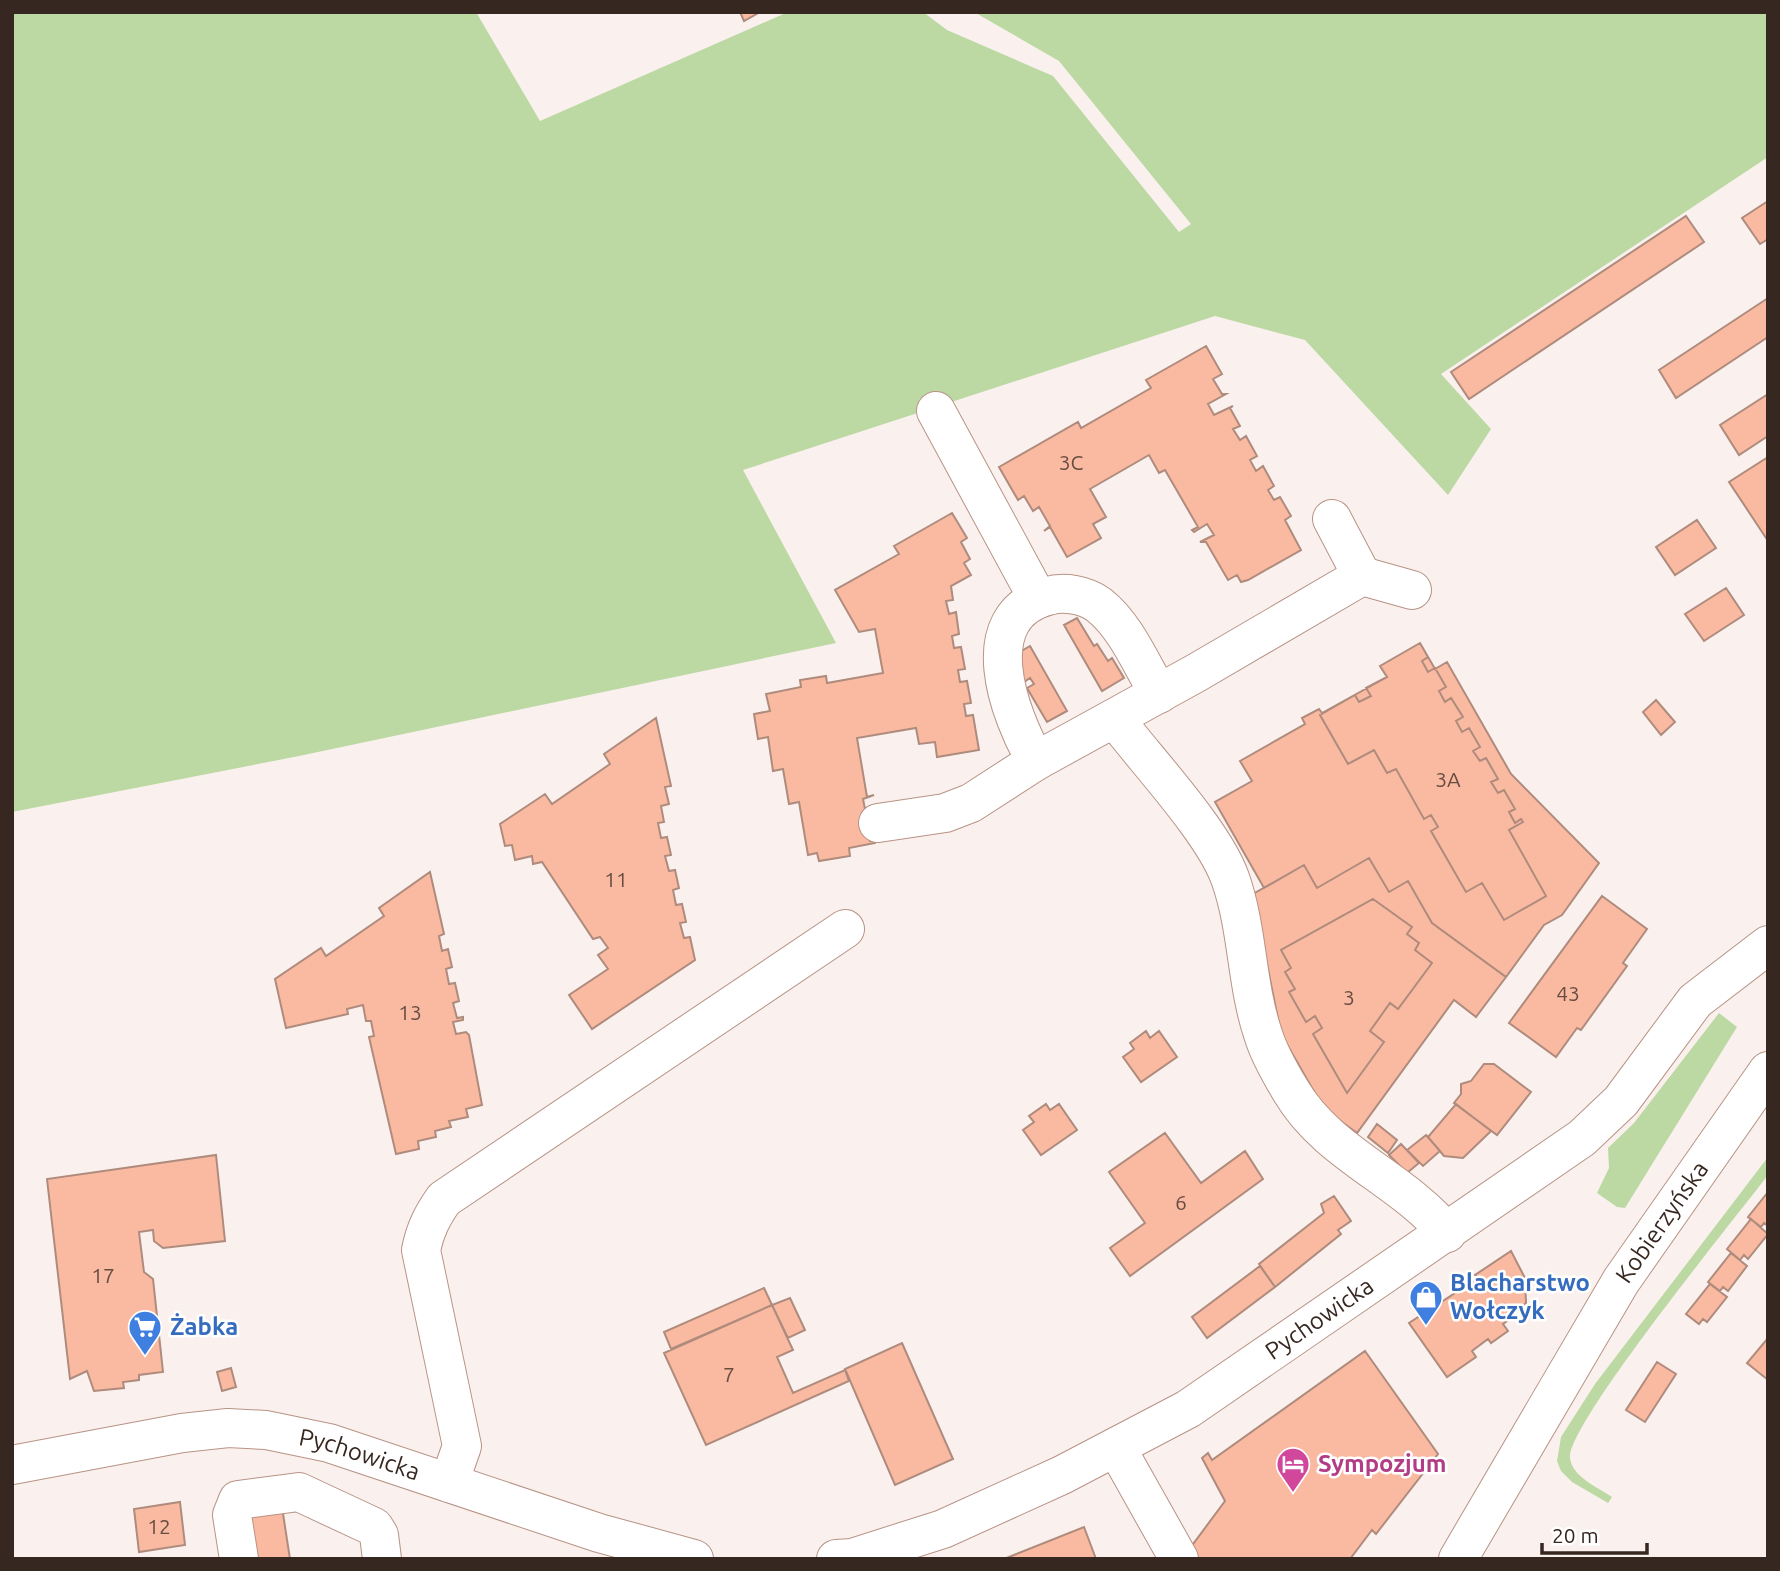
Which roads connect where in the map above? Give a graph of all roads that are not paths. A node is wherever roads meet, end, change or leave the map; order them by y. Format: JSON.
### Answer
{"nodes":[{"id":1,"x":936,"y":411,"type":"dead end"},
{"id":2,"x":1332,"y":519,"type":"dead end"},
{"id":3,"x":1362,"y":576,"type":"junction"},
{"id":4,"x":1412,"y":590,"type":"dead end"},
{"id":5,"x":1038,"y":598,"type":"junction"},
{"id":6,"x":1159,"y":694,"type":"junction"},
{"id":7,"x":1115,"y":719,"type":"junction"},
{"id":8,"x":1036,"y":761,"type":"junction"},
{"id":9,"x":878,"y":823,"type":"dead end"},
{"id":10,"x":845,"y":929,"type":"dead end"},
{"id":11,"x":1768,"y":945,"type":"edge"},
{"id":12,"x":1750,"y":972,"type":"edge"},
{"id":13,"x":1768,"y":1071,"type":"edge"},
{"id":14,"x":1447,"y":1233,"type":"junction"},
{"id":15,"x":298,"y":1435,"type":"junction"},
{"id":16,"x":1116,"y":1447,"type":"junction"},
{"id":17,"x":12,"y":1465,"type":"edge"},
{"id":18,"x":449,"y":1483,"type":"junction"},
{"id":19,"x":299,"y":1492,"type":"junction"},
{"id":20,"x":239,"y":1559,"type":"edge"},
{"id":21,"x":382,"y":1559,"type":"edge"},
{"id":22,"x":694,"y":1559,"type":"edge"},
{"id":23,"x":836,"y":1559,"type":"edge"},
{"id":24,"x":1179,"y":1559,"type":"edge"},
{"id":25,"x":1458,"y":1559,"type":"edge"}],
"edges":[{"from":1,"to":5,"type":"street"},
{"from":2,"to":3,"type":"street"},
{"from":3,"to":4,"type":"street"},
{"from":3,"to":6,"type":"street"},
{"from":5,"to":6,"type":"street"},
{"from":5,"to":8,"type":"street"},
{"from":6,"to":7,"type":"street"},
{"from":7,"to":8,"type":"street"},
{"from":7,"to":14,"type":"street"},
{"from":8,"to":9,"type":"street"},
{"from":10,"to":18,"type":"street"},
{"from":11,"to":12,"type":"street","name":"Pychowicka"},
{"from":12,"to":14,"type":"street","name":"Pychowicka"},
{"from":13,"to":25,"type":"street","name":"Kobierzyńska"},
{"from":14,"to":16,"type":"street","name":"Pychowicka"},
{"from":15,"to":17,"type":"street","name":"Pychowicka"},
{"from":15,"to":18,"type":"street","name":"Pychowicka"},
{"from":15,"to":19,"type":"street"},
{"from":16,"to":23,"type":"street","name":"Pychowicka"},
{"from":16,"to":24,"type":"street"},
{"from":18,"to":22,"type":"street","name":"Pychowicka"},
{"from":19,"to":20,"type":"street"},
{"from":19,"to":21,"type":"street"}]}
